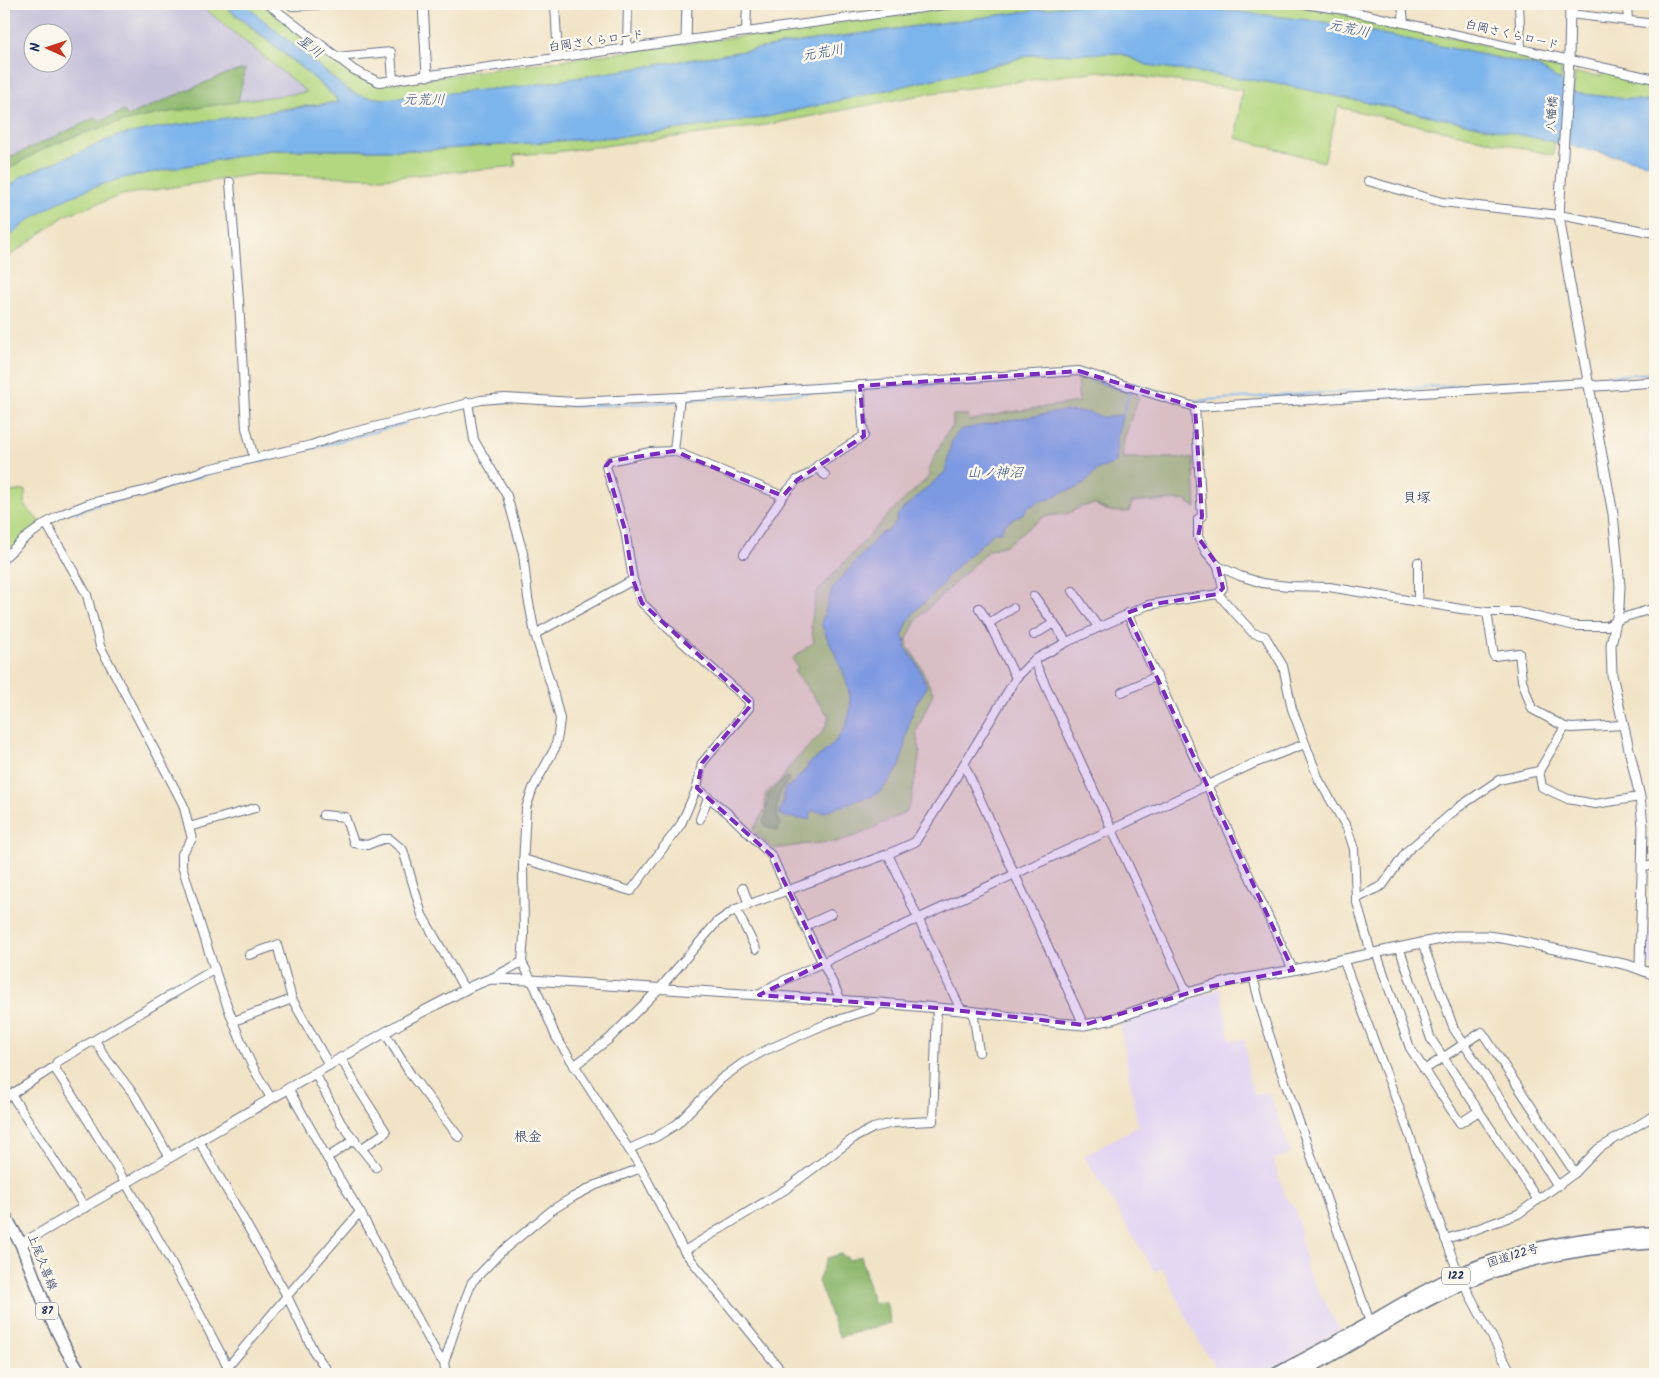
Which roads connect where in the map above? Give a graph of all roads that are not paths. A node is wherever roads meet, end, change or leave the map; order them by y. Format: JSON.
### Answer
{"nodes":[{"id":1,"x":268,"y":4,"type":"edge"},
{"id":2,"x":336,"y":4,"type":"edge"},
{"id":3,"x":423,"y":4,"type":"edge"},
{"id":4,"x":555,"y":4,"type":"edge"},
{"id":5,"x":628,"y":4,"type":"edge"},
{"id":6,"x":687,"y":4,"type":"edge"},
{"id":7,"x":747,"y":4,"type":"edge"},
{"id":8,"x":886,"y":4,"type":"edge"},
{"id":9,"x":951,"y":4,"type":"edge"},
{"id":10,"x":1304,"y":4,"type":"edge"},
{"id":11,"x":1402,"y":4,"type":"edge"},
{"id":12,"x":1519,"y":4,"type":"edge"},
{"id":13,"x":1570,"y":4,"type":"edge"},
{"id":14,"x":1627,"y":4,"type":"edge"},
{"id":15,"x":292,"y":5,"type":"edge"},
{"id":16,"x":886,"y":12,"type":"junction"},
{"id":17,"x":1570,"y":14,"type":"junction"},
{"id":18,"x":1628,"y":21,"type":"junction"},
{"id":19,"x":1404,"y":22,"type":"junction"},
{"id":20,"x":293,"y":24,"type":"junction"},
{"id":21,"x":1655,"y":24,"type":"edge"},
{"id":22,"x":746,"y":31,"type":"junction"},
{"id":23,"x":686,"y":40,"type":"junction"},
{"id":24,"x":627,"y":48,"type":"junction"},
{"id":25,"x":1521,"y":49,"type":"junction"},
{"id":26,"x":336,"y":57,"type":"junction"},
{"id":27,"x":558,"y":58,"type":"junction"},
{"id":28,"x":1568,"y":60,"type":"junction"},
{"id":29,"x":428,"y":76,"type":"junction"},
{"id":30,"x":1655,"y":79,"type":"edge"},
{"id":31,"x":393,"y":80,"type":"junction"},
{"id":32,"x":1368,"y":181,"type":"dead end"},
{"id":33,"x":230,"y":182,"type":"dead end"},
{"id":34,"x":1560,"y":215,"type":"junction"},
{"id":35,"x":1655,"y":231,"type":"edge"},
{"id":36,"x":1655,"y":382,"type":"edge"},
{"id":37,"x":1590,"y":384,"type":"junction"},
{"id":38,"x":860,"y":386,"type":"junction"},
{"id":39,"x":680,"y":397,"type":"junction"},
{"id":40,"x":468,"y":402,"type":"junction"},
{"id":41,"x":1195,"y":408,"type":"junction"},
{"id":42,"x":674,"y":451,"type":"junction"},
{"id":43,"x":254,"y":458,"type":"junction"},
{"id":44,"x":816,"y":467,"type":"junction"},
{"id":45,"x":825,"y":475,"type":"dead end"},
{"id":46,"x":783,"y":496,"type":"junction"},
{"id":47,"x":46,"y":523,"type":"junction"},
{"id":48,"x":744,"y":554,"type":"dead end"},
{"id":49,"x":4,"y":558,"type":"edge"},
{"id":50,"x":1418,"y":562,"type":"dead end"},
{"id":51,"x":1218,"y":566,"type":"junction"},
{"id":52,"x":633,"y":580,"type":"junction"},
{"id":53,"x":1072,"y":591,"type":"dead end"},
{"id":54,"x":1218,"y":594,"type":"junction"},
{"id":55,"x":1034,"y":596,"type":"dead end"},
{"id":56,"x":1418,"y":602,"type":"junction"},
{"id":57,"x":980,"y":608,"type":"dead end"},
{"id":58,"x":1013,"y":608,"type":"dead end"},
{"id":59,"x":1655,"y":608,"type":"edge"},
{"id":60,"x":1487,"y":612,"type":"junction"},
{"id":61,"x":1127,"y":613,"type":"junction"},
{"id":62,"x":1054,"y":622,"type":"junction"},
{"id":63,"x":1616,"y":622,"type":"junction"},
{"id":64,"x":989,"y":623,"type":"junction"},
{"id":65,"x":1098,"y":627,"type":"junction"},
{"id":66,"x":535,"y":634,"type":"junction"},
{"id":67,"x":1034,"y":635,"type":"dead end"},
{"id":68,"x":1067,"y":642,"type":"junction"},
{"id":69,"x":1034,"y":660,"type":"junction"},
{"id":70,"x":1157,"y":676,"type":"junction"},
{"id":71,"x":1016,"y":678,"type":"junction"},
{"id":72,"x":1122,"y":692,"type":"dead end"},
{"id":73,"x":1623,"y":724,"type":"junction"},
{"id":74,"x":1565,"y":727,"type":"junction"},
{"id":75,"x":1306,"y":744,"type":"junction"},
{"id":76,"x":964,"y":764,"type":"junction"},
{"id":77,"x":1540,"y":771,"type":"junction"},
{"id":78,"x":1208,"y":785,"type":"junction"},
{"id":79,"x":697,"y":788,"type":"junction"},
{"id":80,"x":1640,"y":797,"type":"junction"},
{"id":81,"x":708,"y":798,"type":"junction"},
{"id":82,"x":255,"y":808,"type":"dead end"},
{"id":83,"x":323,"y":815,"type":"dead end"},
{"id":84,"x":700,"y":819,"type":"dead end"},
{"id":85,"x":189,"y":828,"type":"junction"},
{"id":86,"x":1111,"y":830,"type":"junction"},
{"id":87,"x":888,"y":854,"type":"junction"},
{"id":88,"x":523,"y":859,"type":"junction"},
{"id":89,"x":1655,"y":864,"type":"edge"},
{"id":90,"x":1643,"y":868,"type":"junction"},
{"id":91,"x":1016,"y":874,"type":"junction"},
{"id":92,"x":743,"y":888,"type":"dead end"},
{"id":93,"x":787,"y":890,"type":"junction"},
{"id":94,"x":1356,"y":899,"type":"junction"},
{"id":95,"x":749,"y":904,"type":"junction"},
{"id":96,"x":736,"y":909,"type":"junction"},
{"id":97,"x":832,"y":914,"type":"dead end"},
{"id":98,"x":920,"y":919,"type":"junction"},
{"id":99,"x":806,"y":926,"type":"junction"},
{"id":100,"x":1422,"y":942,"type":"junction"},
{"id":101,"x":1399,"y":947,"type":"junction"},
{"id":102,"x":756,"y":949,"type":"dead end"},
{"id":103,"x":1374,"y":952,"type":"junction"},
{"id":104,"x":249,"y":955,"type":"dead end"},
{"id":105,"x":1343,"y":959,"type":"junction"},
{"id":106,"x":522,"y":962,"type":"junction"},
{"id":107,"x":823,"y":963,"type":"junction"},
{"id":108,"x":1640,"y":968,"type":"junction"},
{"id":109,"x":215,"y":969,"type":"junction"},
{"id":110,"x":1293,"y":970,"type":"junction"},
{"id":111,"x":1655,"y":975,"type":"edge"},
{"id":112,"x":1253,"y":977,"type":"junction"},
{"id":113,"x":490,"y":979,"type":"junction"},
{"id":114,"x":531,"y":980,"type":"junction"},
{"id":115,"x":660,"y":988,"type":"junction"},
{"id":116,"x":465,"y":990,"type":"junction"},
{"id":117,"x":1187,"y":993,"type":"junction"},
{"id":118,"x":759,"y":995,"type":"junction"},
{"id":119,"x":292,"y":999,"type":"junction"},
{"id":120,"x":841,"y":1000,"type":"junction"},
{"id":121,"x":880,"y":1003,"type":"junction"},
{"id":122,"x":938,"y":1008,"type":"junction"},
{"id":123,"x":961,"y":1010,"type":"junction"},
{"id":124,"x":973,"y":1011,"type":"junction"},
{"id":125,"x":234,"y":1021,"type":"junction"},
{"id":126,"x":1084,"y":1025,"type":"junction"},
{"id":127,"x":385,"y":1033,"type":"junction"},
{"id":128,"x":94,"y":1040,"type":"junction"},
{"id":129,"x":1464,"y":1044,"type":"junction"},
{"id":130,"x":979,"y":1052,"type":"dead end"},
{"id":131,"x":1443,"y":1057,"type":"junction"},
{"id":132,"x":341,"y":1058,"type":"junction"},
{"id":133,"x":329,"y":1064,"type":"junction"},
{"id":134,"x":574,"y":1066,"type":"junction"},
{"id":135,"x":54,"y":1067,"type":"junction"},
{"id":136,"x":1424,"y":1070,"type":"junction"},
{"id":137,"x":315,"y":1073,"type":"junction"},
{"id":138,"x":288,"y":1088,"type":"junction"},
{"id":139,"x":11,"y":1094,"type":"junction"},
{"id":140,"x":271,"y":1098,"type":"junction"},
{"id":141,"x":4,"y":1099,"type":"edge"},
{"id":142,"x":1479,"y":1111,"type":"junction"},
{"id":143,"x":1655,"y":1115,"type":"edge"},
{"id":144,"x":458,"y":1137,"type":"dead end"},
{"id":145,"x":355,"y":1139,"type":"junction"},
{"id":146,"x":199,"y":1141,"type":"junction"},
{"id":147,"x":362,"y":1148,"type":"junction"},
{"id":148,"x":629,"y":1149,"type":"junction"},
{"id":149,"x":170,"y":1158,"type":"junction"},
{"id":150,"x":327,"y":1158,"type":"junction"},
{"id":151,"x":376,"y":1167,"type":"dead end"},
{"id":152,"x":641,"y":1168,"type":"junction"},
{"id":153,"x":1575,"y":1173,"type":"junction"},
{"id":154,"x":127,"y":1183,"type":"junction"},
{"id":155,"x":1558,"y":1186,"type":"junction"},
{"id":156,"x":1538,"y":1200,"type":"junction"},
{"id":157,"x":85,"y":1208,"type":"junction"},
{"id":158,"x":360,"y":1212,"type":"junction"},
{"id":159,"x":4,"y":1214,"type":"edge"},
{"id":160,"x":1655,"y":1233,"type":"edge"},
{"id":161,"x":1445,"y":1238,"type":"junction"},
{"id":162,"x":1655,"y":1242,"type":"edge"},
{"id":163,"x":21,"y":1244,"type":"junction"},
{"id":164,"x":684,"y":1250,"type":"junction"},
{"id":165,"x":1461,"y":1279,"type":"junction"},
{"id":166,"x":287,"y":1296,"type":"junction"},
{"id":167,"x":1370,"y":1322,"type":"junction"},
{"id":168,"x":444,"y":1363,"type":"junction"},
{"id":169,"x":228,"y":1367,"type":"junction"},
{"id":170,"x":81,"y":1374,"type":"edge"},
{"id":171,"x":222,"y":1374,"type":"edge"},
{"id":172,"x":330,"y":1374,"type":"edge"},
{"id":173,"x":446,"y":1374,"type":"edge"},
{"id":174,"x":784,"y":1374,"type":"edge"},
{"id":175,"x":1277,"y":1374,"type":"edge"},
{"id":176,"x":1297,"y":1374,"type":"edge"},
{"id":177,"x":1512,"y":1374,"type":"edge"}],
"edges":[{"from":1,"to":20,"type":"street","name":"白岡さくらロード"},
{"from":2,"to":15,"type":"street"},
{"from":3,"to":29,"type":"street"},
{"from":4,"to":27,"type":"street"},
{"from":5,"to":24,"type":"street"},
{"from":6,"to":23,"type":"street"},
{"from":7,"to":22,"type":"street"},
{"from":8,"to":16,"type":"street"},
{"from":9,"to":16,"type":"street","name":"白岡さくらロード"},
{"from":10,"to":19,"type":"street","name":"白岡さくらロード"},
{"from":11,"to":19,"type":"street"},
{"from":12,"to":25,"type":"street"},
{"from":13,"to":17,"type":"street","name":"八幡橋"},
{"from":14,"to":18,"type":"street"},
{"from":15,"to":20,"type":"street"},
{"from":16,"to":22,"type":"street","name":"白岡さくらロード"},
{"from":17,"to":18,"type":"street"},
{"from":17,"to":28,"type":"street","name":"八幡橋"},
{"from":18,"to":21,"type":"street"},
{"from":19,"to":25,"type":"street","name":"白岡さくらロード"},
{"from":20,"to":26,"type":"street","name":"白岡さくらロード"},
{"from":22,"to":23,"type":"street","name":"白岡さくらロード"},
{"from":23,"to":24,"type":"street","name":"白岡さくらロード"},
{"from":24,"to":27,"type":"street","name":"白岡さくらロード"},
{"from":25,"to":28,"type":"street","name":"白岡さくらロード"},
{"from":26,"to":31,"type":"street","name":"白岡さくらロード"},
{"from":26,"to":31,"type":"street"},
{"from":27,"to":29,"type":"street","name":"白岡さくらロード"},
{"from":28,"to":30,"type":"street","name":"白岡さくらロード"},
{"from":28,"to":34,"type":"street","name":"八幡橋"},
{"from":29,"to":31,"type":"street","name":"白岡さくらロード"},
{"from":32,"to":34,"type":"street"},
{"from":33,"to":43,"type":"street"},
{"from":34,"to":35,"type":"street"},
{"from":34,"to":37,"type":"street","name":"八幡橋"},
{"from":36,"to":37,"type":"street"},
{"from":37,"to":41,"type":"street"},
{"from":37,"to":63,"type":"street","name":"八幡橋"},
{"from":38,"to":39,"type":"street"},
{"from":38,"to":41,"type":"street"},
{"from":38,"to":44,"type":"street"},
{"from":39,"to":40,"type":"street"},
{"from":39,"to":42,"type":"street"},
{"from":40,"to":43,"type":"street"},
{"from":40,"to":66,"type":"street"},
{"from":41,"to":51,"type":"street"},
{"from":42,"to":46,"type":"street"},
{"from":42,"to":52,"type":"street"},
{"from":43,"to":47,"type":"street"},
{"from":44,"to":45,"type":"street"},
{"from":44,"to":46,"type":"street"},
{"from":46,"to":48,"type":"street"},
{"from":47,"to":49,"type":"street"},
{"from":47,"to":85,"type":"street"},
{"from":50,"to":56,"type":"street"},
{"from":51,"to":54,"type":"street"},
{"from":51,"to":56,"type":"street"},
{"from":52,"to":66,"type":"street"},
{"from":52,"to":79,"type":"street"},
{"from":53,"to":65,"type":"street"},
{"from":54,"to":61,"type":"street"},
{"from":54,"to":75,"type":"street"},
{"from":55,"to":62,"type":"street"},
{"from":56,"to":60,"type":"street"},
{"from":57,"to":64,"type":"street"},
{"from":58,"to":64,"type":"street"},
{"from":59,"to":63,"type":"street"},
{"from":60,"to":63,"type":"street"},
{"from":60,"to":74,"type":"street"},
{"from":61,"to":65,"type":"street"},
{"from":61,"to":70,"type":"street"},
{"from":62,"to":67,"type":"street"},
{"from":62,"to":68,"type":"street"},
{"from":63,"to":73,"type":"street","name":"八幡橋"},
{"from":64,"to":71,"type":"street"},
{"from":65,"to":68,"type":"street"},
{"from":66,"to":88,"type":"street"},
{"from":68,"to":69,"type":"street"},
{"from":69,"to":71,"type":"street"},
{"from":69,"to":86,"type":"street"},
{"from":70,"to":72,"type":"street"},
{"from":70,"to":78,"type":"street"},
{"from":71,"to":76,"type":"street"},
{"from":73,"to":74,"type":"street"},
{"from":73,"to":80,"type":"street","name":"八幡橋"},
{"from":74,"to":77,"type":"street"},
{"from":75,"to":78,"type":"street"},
{"from":75,"to":94,"type":"street"},
{"from":76,"to":87,"type":"street"},
{"from":76,"to":91,"type":"street"},
{"from":77,"to":80,"type":"street"},
{"from":77,"to":94,"type":"street"},
{"from":78,"to":86,"type":"street"},
{"from":78,"to":110,"type":"street"},
{"from":79,"to":81,"type":"street"},
{"from":79,"to":88,"type":"street"},
{"from":80,"to":90,"type":"street","name":"八幡橋"},
{"from":81,"to":84,"type":"street"},
{"from":81,"to":93,"type":"street"},
{"from":82,"to":85,"type":"street"},
{"from":83,"to":116,"type":"street"},
{"from":85,"to":109,"type":"street"},
{"from":86,"to":91,"type":"street"},
{"from":86,"to":117,"type":"street"},
{"from":87,"to":93,"type":"street"},
{"from":87,"to":98,"type":"street"},
{"from":88,"to":106,"type":"street"},
{"from":89,"to":90,"type":"street"},
{"from":90,"to":108,"type":"street","name":"八幡橋"},
{"from":91,"to":98,"type":"street"},
{"from":91,"to":126,"type":"street"},
{"from":92,"to":95,"type":"street"},
{"from":93,"to":95,"type":"street"},
{"from":93,"to":99,"type":"street"},
{"from":94,"to":103,"type":"street"},
{"from":95,"to":96,"type":"street"},
{"from":96,"to":102,"type":"street"},
{"from":96,"to":115,"type":"street"},
{"from":97,"to":99,"type":"street"},
{"from":98,"to":107,"type":"street"},
{"from":98,"to":123,"type":"street"},
{"from":99,"to":107,"type":"street"},
{"from":100,"to":101,"type":"street"},
{"from":100,"to":108,"type":"street"},
{"from":100,"to":129,"type":"street"},
{"from":101,"to":103,"type":"street"},
{"from":101,"to":131,"type":"street"},
{"from":103,"to":105,"type":"street"},
{"from":103,"to":136,"type":"street"},
{"from":104,"to":119,"type":"street"},
{"from":105,"to":110,"type":"street"},
{"from":105,"to":161,"type":"street"},
{"from":106,"to":113,"type":"street"},
{"from":106,"to":114,"type":"street"},
{"from":107,"to":118,"type":"street"},
{"from":107,"to":120,"type":"street"},
{"from":108,"to":111,"type":"street"},
{"from":109,"to":125,"type":"street"},
{"from":109,"to":128,"type":"street"},
{"from":110,"to":112,"type":"street"},
{"from":112,"to":117,"type":"street"},
{"from":112,"to":167,"type":"street"},
{"from":113,"to":114,"type":"street"},
{"from":113,"to":116,"type":"street"},
{"from":114,"to":115,"type":"street"},
{"from":114,"to":134,"type":"street"},
{"from":115,"to":118,"type":"street"},
{"from":115,"to":134,"type":"street"},
{"from":116,"to":127,"type":"street"},
{"from":117,"to":126,"type":"street"},
{"from":118,"to":120,"type":"street"},
{"from":119,"to":125,"type":"street"},
{"from":119,"to":133,"type":"street"},
{"from":120,"to":121,"type":"street"},
{"from":121,"to":122,"type":"street"},
{"from":121,"to":148,"type":"street"},
{"from":122,"to":123,"type":"street"},
{"from":122,"to":164,"type":"street"},
{"from":123,"to":124,"type":"street"},
{"from":124,"to":126,"type":"street"},
{"from":124,"to":130,"type":"street"},
{"from":125,"to":140,"type":"street"},
{"from":127,"to":132,"type":"street"},
{"from":127,"to":144,"type":"street"},
{"from":128,"to":135,"type":"street"},
{"from":128,"to":149,"type":"street"},
{"from":129,"to":131,"type":"street"},
{"from":129,"to":153,"type":"street"},
{"from":129,"to":155,"type":"street"},
{"from":131,"to":136,"type":"street"},
{"from":131,"to":142,"type":"street"},
{"from":132,"to":133,"type":"street"},
{"from":132,"to":147,"type":"street"},
{"from":133,"to":137,"type":"street"},
{"from":134,"to":148,"type":"street"},
{"from":135,"to":139,"type":"street"},
{"from":135,"to":154,"type":"street"},
{"from":136,"to":142,"type":"street"},
{"from":137,"to":138,"type":"street"},
{"from":137,"to":145,"type":"street"},
{"from":138,"to":140,"type":"street"},
{"from":138,"to":150,"type":"street"},
{"from":139,"to":141,"type":"street"},
{"from":139,"to":157,"type":"street"},
{"from":140,"to":146,"type":"street"},
{"from":142,"to":156,"type":"street"},
{"from":143,"to":153,"type":"street"},
{"from":145,"to":147,"type":"street"},
{"from":145,"to":150,"type":"street"},
{"from":146,"to":149,"type":"street"},
{"from":146,"to":166,"type":"street"},
{"from":147,"to":151,"type":"street"},
{"from":148,"to":152,"type":"street"},
{"from":149,"to":154,"type":"street"},
{"from":150,"to":158,"type":"street"},
{"from":152,"to":164,"type":"street"},
{"from":152,"to":168,"type":"street"},
{"from":153,"to":155,"type":"street"},
{"from":154,"to":157,"type":"street"},
{"from":154,"to":169,"type":"street"},
{"from":155,"to":156,"type":"street"},
{"from":156,"to":161,"type":"street"},
{"from":157,"to":163,"type":"street"},
{"from":158,"to":166,"type":"street"},
{"from":158,"to":168,"type":"street"},
{"from":159,"to":163,"type":"main road","name":"上尾久喜線","number":"87"},
{"from":160,"to":165,"type":"highway","name":"国道122号","number":"122"},
{"from":161,"to":165,"type":"street"},
{"from":162,"to":165,"type":"highway","name":"国道122号","number":"122"},
{"from":163,"to":170,"type":"main road","name":"上尾久喜線","number":"87"},
{"from":164,"to":174,"type":"street"},
{"from":165,"to":167,"type":"highway","name":"国道122号","number":"122"},
{"from":165,"to":176,"type":"highway","name":"国道122号","number":"122"},
{"from":165,"to":177,"type":"street"},
{"from":166,"to":169,"type":"street"},
{"from":166,"to":172,"type":"street"},
{"from":167,"to":175,"type":"highway","name":"国道122号","number":"122"},
{"from":168,"to":173,"type":"street"},
{"from":169,"to":171,"type":"street"}]}
